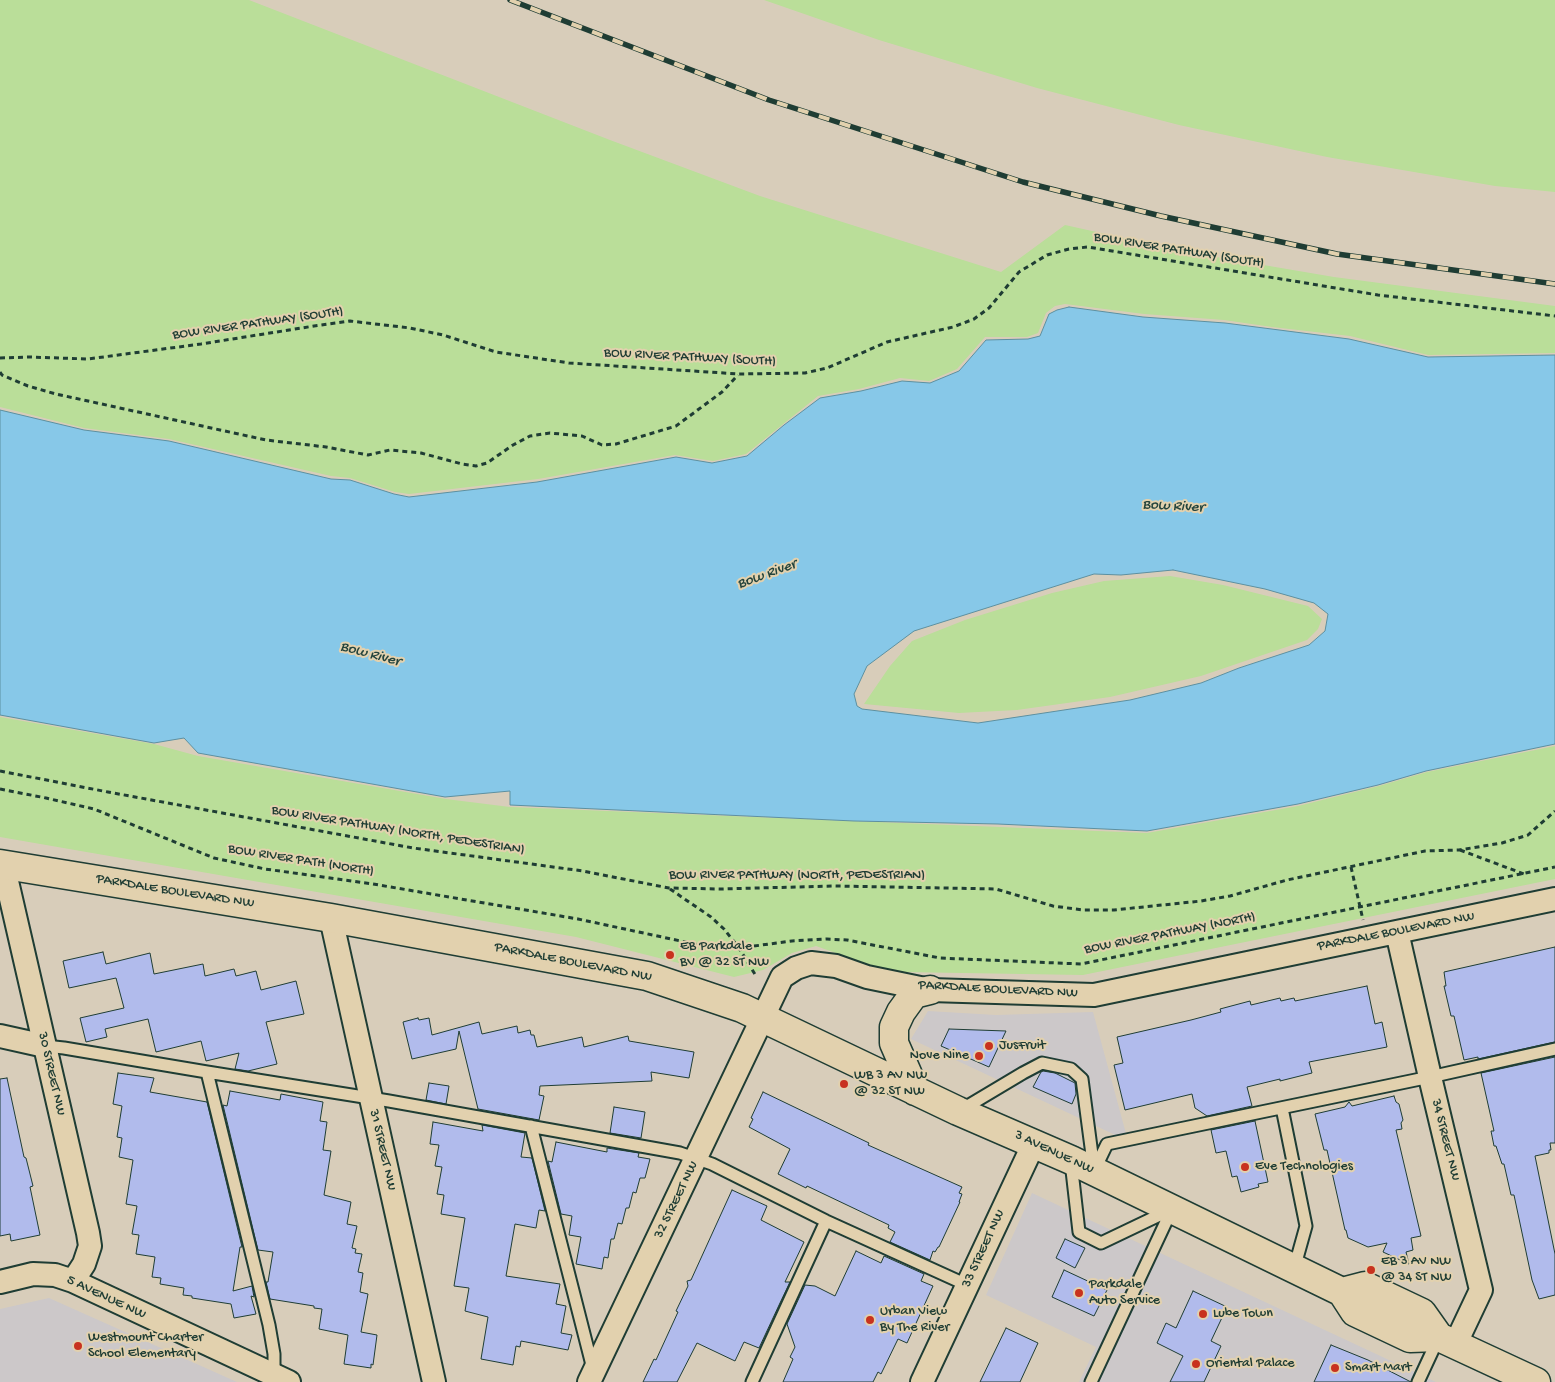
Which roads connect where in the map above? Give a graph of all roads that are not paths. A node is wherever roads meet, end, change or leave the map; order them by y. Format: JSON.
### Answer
{"nodes":[{"id":1,"x":2,"y":864,"type":"edge"},
{"id":2,"x":1555,"y":899,"type":"edge"},
{"id":3,"x":331,"y":918,"type":"junction"},
{"id":4,"x":1397,"y":932,"type":"junction"},
{"id":5,"x":930,"y":990,"type":"junction"},
{"id":6,"x":764,"y":1017,"type":"junction"},
{"id":7,"x":0,"y":1036,"type":"edge"},
{"id":8,"x":45,"y":1046,"type":"junction"},
{"id":9,"x":1555,"y":1049,"type":"edge"},
{"id":10,"x":207,"y":1072,"type":"junction"},
{"id":11,"x":1430,"y":1077,"type":"junction"},
{"id":12,"x":916,"y":1091,"type":"junction"},
{"id":13,"x":370,"y":1098,"type":"junction"},
{"id":14,"x":1282,"y":1108,"type":"junction"},
{"id":15,"x":958,"y":1111,"type":"junction"},
{"id":16,"x":531,"y":1126,"type":"junction"},
{"id":17,"x":1034,"y":1143,"type":"junction"},
{"id":18,"x":697,"y":1158,"type":"junction"},
{"id":19,"x":1083,"y":1166,"type":"junction"},
{"id":20,"x":1172,"y":1209,"type":"junction"},
{"id":21,"x":826,"y":1221,"type":"junction"},
{"id":22,"x":1294,"y":1270,"type":"junction"},
{"id":23,"x":73,"y":1281,"type":"junction"},
{"id":24,"x":0,"y":1282,"type":"edge"},
{"id":25,"x":967,"y":1285,"type":"junction"},
{"id":26,"x":1447,"y":1341,"type":"junction"},
{"id":27,"x":591,"y":1377,"type":"edge"},
{"id":28,"x":281,"y":1379,"type":"edge"},
{"id":29,"x":434,"y":1382,"type":"edge"},
{"id":30,"x":752,"y":1382,"type":"edge"},
{"id":31,"x":922,"y":1382,"type":"edge"},
{"id":32,"x":1091,"y":1382,"type":"edge"},
{"id":33,"x":1418,"y":1382,"type":"edge"},
{"id":34,"x":1536,"y":1382,"type":"edge"}],
"edges":[{"from":1,"to":3,"type":"main road","name":"PARKDALE BOULEVARD NW"},
{"from":1,"to":8,"type":"street","name":"30 STREET NW"},
{"from":2,"to":4,"type":"street","name":"PARKDALE BOULEVARD NW"},
{"from":3,"to":6,"type":"main road","name":"PARKDALE BOULEVARD NW"},
{"from":3,"to":13,"type":"street","name":"31 STREET NW"},
{"from":4,"to":5,"type":"street","name":"PARKDALE BOULEVARD NW"},
{"from":4,"to":11,"type":"street","name":"34 STREET NW"},
{"from":5,"to":6,"type":"street","name":"PARKDALE BOULEVARD NW"},
{"from":5,"to":12,"type":"main road"},
{"from":6,"to":12,"type":"main road","name":"3 AVENUE NW"},
{"from":6,"to":18,"type":"street","name":"32 STREET NW"},
{"from":7,"to":8,"type":"street"},
{"from":8,"to":10,"type":"lane"},
{"from":8,"to":23,"type":"street","name":"30 STREET NW"},
{"from":9,"to":11,"type":"lane"},
{"from":10,"to":13,"type":"lane"},
{"from":10,"to":28,"type":"lane"},
{"from":11,"to":14,"type":"lane"},
{"from":11,"to":26,"type":"street","name":"34 STREET NW"},
{"from":12,"to":15,"type":"main road","name":"3 AVENUE NW"},
{"from":13,"to":16,"type":"lane"},
{"from":13,"to":29,"type":"street","name":"31 STREET NW"},
{"from":14,"to":19,"type":"lane"},
{"from":14,"to":22,"type":"lane"},
{"from":15,"to":17,"type":"main road","name":"3 AVENUE NW"},
{"from":15,"to":19,"type":"lane"},
{"from":16,"to":18,"type":"lane"},
{"from":16,"to":27,"type":"lane"},
{"from":17,"to":19,"type":"main road","name":"3 AVENUE NW"},
{"from":17,"to":25,"type":"street","name":"33 STREET NW"},
{"from":18,"to":21,"type":"lane"},
{"from":18,"to":27,"type":"street","name":"32 STREET NW"},
{"from":19,"to":20,"type":"main road","name":"3 AVENUE NW"},
{"from":19,"to":20,"type":"lane"},
{"from":20,"to":22,"type":"main road","name":"3 AVENUE NW"},
{"from":20,"to":32,"type":"lane"},
{"from":21,"to":25,"type":"lane"},
{"from":21,"to":30,"type":"lane"},
{"from":22,"to":26,"type":"main road","name":"3 AVENUE NW"},
{"from":23,"to":24,"type":"street","name":"5 AVENUE NW"},
{"from":23,"to":28,"type":"street","name":"5 AVENUE NW"},
{"from":25,"to":31,"type":"street","name":"33 STREET NW"},
{"from":26,"to":33,"type":"lane"},
{"from":26,"to":34,"type":"main road"}]}
